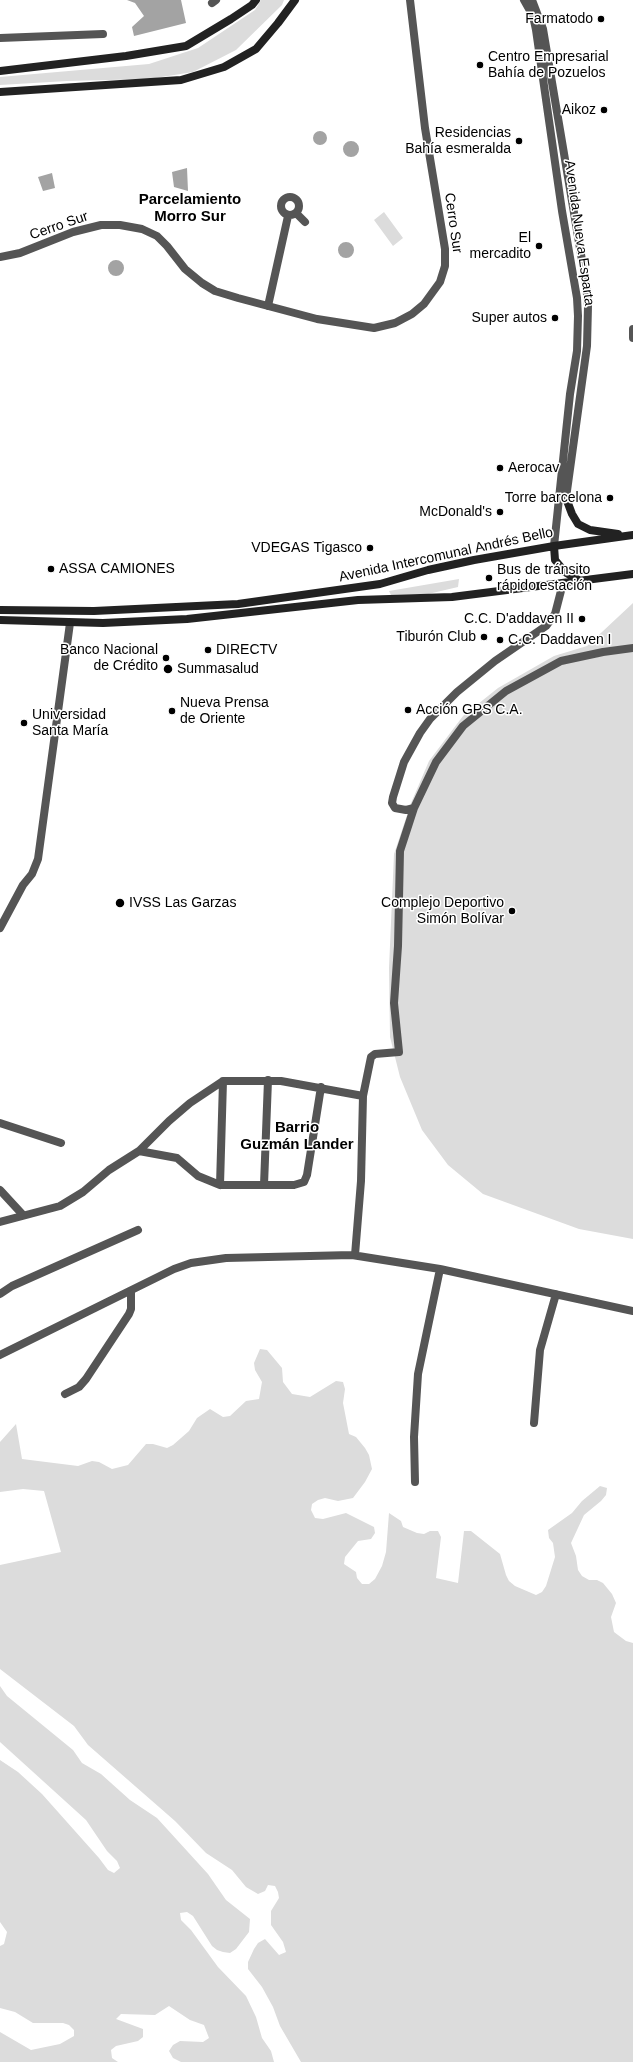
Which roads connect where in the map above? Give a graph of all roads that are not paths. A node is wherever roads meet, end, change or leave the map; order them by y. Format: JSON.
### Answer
{"nodes":[{"id":1,"x":256,"y":0,"type":"edge"},
{"id":2,"x":295,"y":0,"type":"edge"},
{"id":3,"x":410,"y":0,"type":"edge"},
{"id":4,"x":524,"y":0,"type":"edge"},
{"id":5,"x":532,"y":0,"type":"edge"},
{"id":6,"x":104,"y":34,"type":"dead end"},
{"id":7,"x":0,"y":38,"type":"edge"},
{"id":8,"x":0,"y":71,"type":"edge"},
{"id":9,"x":0,"y":92,"type":"edge"},
{"id":10,"x":297,"y":214,"type":"junction"},
{"id":11,"x":288,"y":216,"type":"junction"},
{"id":12,"x":305,"y":222,"type":"dead end"},
{"id":13,"x":0,"y":257,"type":"edge"},
{"id":14,"x":268,"y":306,"type":"junction"},
{"id":15,"x":633,"y":329,"type":"edge"},
{"id":16,"x":633,"y":338,"type":"edge"},
{"id":17,"x":566,"y":498,"type":"joint"},
{"id":18,"x":631,"y":536,"type":"edge"},
{"id":19,"x":554,"y":546,"type":"junction"},
{"id":20,"x":633,"y":574,"type":"edge"},
{"id":21,"x":580,"y":580,"type":"junction"},
{"id":22,"x":563,"y":583,"type":"junction"},
{"id":23,"x":0,"y":610,"type":"edge"},
{"id":24,"x":0,"y":620,"type":"edge"},
{"id":25,"x":70,"y":623,"type":"junction"},
{"id":26,"x":633,"y":648,"type":"edge"},
{"id":27,"x":414,"y":808,"type":"junction"},
{"id":28,"x":0,"y":928,"type":"edge"},
{"id":29,"x":223,"y":1080,"type":"junction"},
{"id":30,"x":268,"y":1080,"type":"junction"},
{"id":31,"x":321,"y":1087,"type":"junction"},
{"id":32,"x":363,"y":1096,"type":"junction"},
{"id":33,"x":0,"y":1123,"type":"edge"},
{"id":34,"x":61,"y":1143,"type":"dead end"},
{"id":35,"x":139,"y":1151,"type":"junction"},
{"id":36,"x":220,"y":1185,"type":"junction"},
{"id":37,"x":264,"y":1185,"type":"junction"},
{"id":38,"x":0,"y":1190,"type":"edge"},
{"id":39,"x":23,"y":1215,"type":"junction"},
{"id":40,"x":0,"y":1222,"type":"edge"},
{"id":41,"x":138,"y":1230,"type":"dead end"},
{"id":42,"x":354,"y":1255,"type":"junction"},
{"id":43,"x":440,"y":1269,"type":"junction"},
{"id":44,"x":131,"y":1291,"type":"junction"},
{"id":45,"x":0,"y":1294,"type":"edge"},
{"id":46,"x":556,"y":1294,"type":"junction"},
{"id":47,"x":633,"y":1311,"type":"edge"},
{"id":48,"x":0,"y":1355,"type":"edge"},
{"id":49,"x":65,"y":1394,"type":"dead end"},
{"id":50,"x":534,"y":1423,"type":"dead end"},
{"id":51,"x":416,"y":1482,"type":"dead end"}],
"edges":[{"from":1,"to":8,"type":"main road"},
{"from":2,"to":9,"type":"main road"},
{"from":3,"to":14,"type":"street","name":"Cerro Sur"},
{"from":4,"to":19,"type":"street","name":"Avenida Nueva Esparta"},
{"from":5,"to":17,"type":"street","name":"Avenida Nueva Esparta"},
{"from":6,"to":7,"type":"street"},
{"from":10,"to":11,"type":"street"},
{"from":10,"to":11,"type":"street"},
{"from":10,"to":12,"type":"street"},
{"from":11,"to":14,"type":"street"},
{"from":13,"to":14,"type":"street","name":"Cerro Sur"},
{"from":15,"to":16,"type":"street"},
{"from":17,"to":18,"type":"main road"},
{"from":18,"to":19,"type":"main road","name":"Avenida Intercomunal Andrés Bello"},
{"from":19,"to":21,"type":"main road"},
{"from":19,"to":23,"type":"main road","name":"Avenida Intercomunal Andrés Bello"},
{"from":20,"to":21,"type":"main road","name":"Avenida Intercomunal Andrés Bello"},
{"from":21,"to":22,"type":"main road","name":"Avenida Intercomunal Andrés Bello"},
{"from":22,"to":25,"type":"main road","name":"Avenida Intercomunal Andrés Bello"},
{"from":22,"to":27,"type":"street"},
{"from":24,"to":25,"type":"main road","name":"Avenida Intercomunal Andrés Bello"},
{"from":25,"to":28,"type":"street"},
{"from":26,"to":27,"type":"street"},
{"from":27,"to":32,"type":"street"},
{"from":29,"to":30,"type":"street"},
{"from":29,"to":35,"type":"street"},
{"from":29,"to":36,"type":"street"},
{"from":30,"to":31,"type":"street"},
{"from":30,"to":37,"type":"street"},
{"from":31,"to":32,"type":"street"},
{"from":31,"to":37,"type":"street"},
{"from":32,"to":42,"type":"street"},
{"from":33,"to":34,"type":"street"},
{"from":35,"to":36,"type":"street"},
{"from":35,"to":39,"type":"street"},
{"from":36,"to":37,"type":"street"},
{"from":38,"to":39,"type":"street"},
{"from":39,"to":40,"type":"street"},
{"from":41,"to":45,"type":"street"},
{"from":42,"to":43,"type":"street"},
{"from":42,"to":44,"type":"street"},
{"from":43,"to":46,"type":"street"},
{"from":43,"to":51,"type":"street"},
{"from":44,"to":48,"type":"street"},
{"from":44,"to":49,"type":"street"},
{"from":46,"to":47,"type":"street"},
{"from":46,"to":50,"type":"street"}]}
